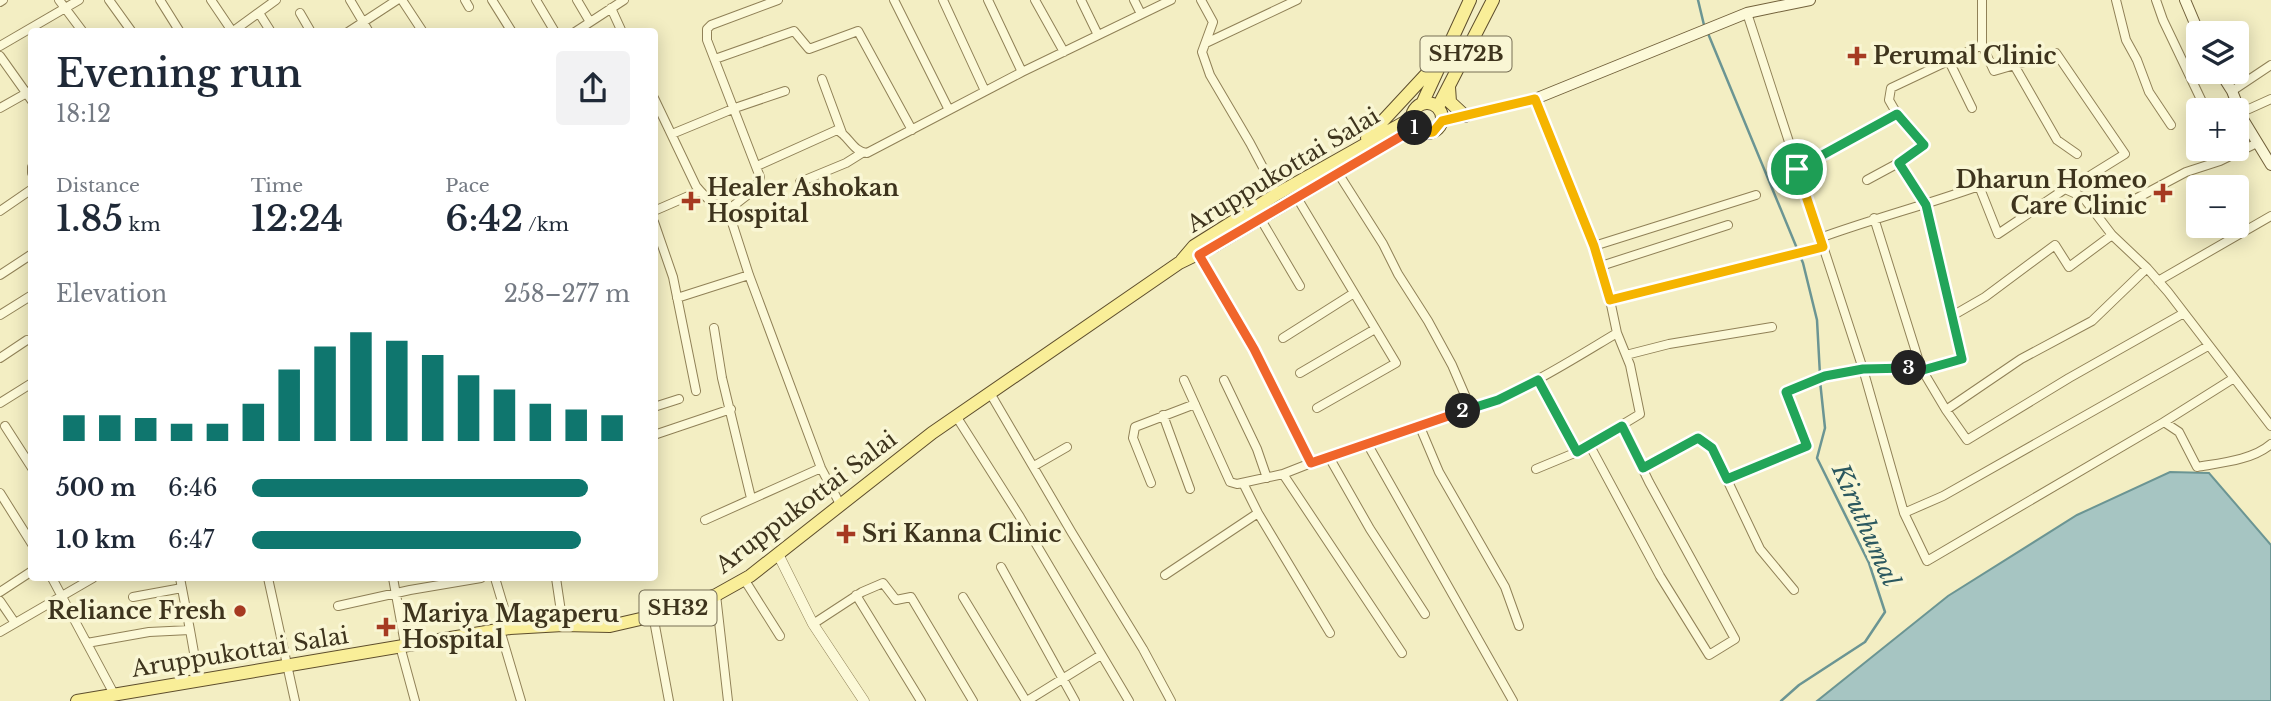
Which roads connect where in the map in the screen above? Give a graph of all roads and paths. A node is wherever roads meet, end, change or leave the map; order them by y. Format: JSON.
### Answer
{"nodes":[{"id":1,"x":79,"y":0,"type":"edge"},
{"id":2,"x":109,"y":0,"type":"edge"},
{"id":3,"x":160,"y":0,"type":"edge"},
{"id":4,"x":211,"y":0,"type":"edge"},
{"id":5,"x":276,"y":0,"type":"edge"},
{"id":6,"x":350,"y":0,"type":"edge"},
{"id":7,"x":399,"y":0,"type":"edge"},
{"id":8,"x":492,"y":0,"type":"edge"},
{"id":9,"x":536,"y":0,"type":"edge"},
{"id":10,"x":577,"y":0,"type":"edge"},
{"id":11,"x":624,"y":0,"type":"edge"},
{"id":12,"x":778,"y":0,"type":"edge"},
{"id":13,"x":894,"y":0,"type":"edge"},
{"id":14,"x":943,"y":0,"type":"edge"},
{"id":15,"x":988,"y":0,"type":"edge"},
{"id":16,"x":1035,"y":0,"type":"edge"},
{"id":17,"x":1081,"y":0,"type":"edge"},
{"id":18,"x":1134,"y":0,"type":"edge"},
{"id":19,"x":1171,"y":0,"type":"edge"},
{"id":20,"x":1201,"y":0,"type":"edge"},
{"id":21,"x":1297,"y":0,"type":"edge"},
{"id":22,"x":1470,"y":0,"type":"edge"},
{"id":23,"x":1493,"y":0,"type":"edge"},
{"id":24,"x":1810,"y":0,"type":"edge"},
{"id":25,"x":1982,"y":0,"type":"edge"},
{"id":26,"x":2116,"y":0,"type":"edge"},
{"id":27,"x":2156,"y":0,"type":"edge"},
{"id":28,"x":2185,"y":0,"type":"edge"},
{"id":29,"x":62,"y":4,"type":"edge"},
{"id":30,"x":611,"y":8,"type":"junction"},
{"id":31,"x":259,"y":12,"type":"junction"},
{"id":32,"x":300,"y":13,"type":"dead end"},
{"id":33,"x":1747,"y":13,"type":"junction"},
{"id":34,"x":1142,"y":14,"type":"junction"},
{"id":35,"x":363,"y":21,"type":"junction"},
{"id":36,"x":2194,"y":21,"type":"edge"},
{"id":37,"x":590,"y":22,"type":"junction"},
{"id":38,"x":80,"y":28,"type":"edge"},
{"id":39,"x":129,"y":28,"type":"edge"},
{"id":40,"x":178,"y":28,"type":"edge"},
{"id":41,"x":230,"y":28,"type":"edge"},
{"id":42,"x":236,"y":28,"type":"edge"},
{"id":43,"x":269,"y":28,"type":"edge"},
{"id":44,"x":309,"y":28,"type":"edge"},
{"id":45,"x":353,"y":28,"type":"edge"},
{"id":46,"x":367,"y":28,"type":"edge"},
{"id":47,"x":420,"y":28,"type":"edge"},
{"id":48,"x":510,"y":28,"type":"edge"},
{"id":49,"x":553,"y":28,"type":"edge"},
{"id":50,"x":581,"y":28,"type":"edge"},
{"id":51,"x":620,"y":28,"type":"edge"},
{"id":52,"x":1098,"y":35,"type":"junction"},
{"id":53,"x":1206,"y":43,"type":"junction"},
{"id":54,"x":1982,"y":45,"type":"junction"},
{"id":55,"x":0,"y":46,"type":"edge"},
{"id":56,"x":1064,"y":52,"type":"junction"},
{"id":57,"x":1445,"y":54,"type":"junction"},
{"id":58,"x":0,"y":55,"type":"edge"},
{"id":59,"x":715,"y":59,"type":"junction"},
{"id":60,"x":1949,"y":61,"type":"junction"},
{"id":61,"x":2014,"y":65,"type":"junction"},
{"id":62,"x":2271,"y":65,"type":"edge"},
{"id":63,"x":1022,"y":72,"type":"junction"},
{"id":64,"x":822,"y":79,"type":"dead end"},
{"id":65,"x":2228,"y":84,"type":"edge"},
{"id":66,"x":1449,"y":87,"type":"junction"},
{"id":67,"x":28,"y":91,"type":"edge"},
{"id":68,"x":985,"y":91,"type":"junction"},
{"id":69,"x":2232,"y":91,"type":"junction"},
{"id":70,"x":785,"y":92,"type":"dead end"},
{"id":71,"x":28,"y":93,"type":"edge"},
{"id":72,"x":2200,"y":98,"type":"edge"},
{"id":73,"x":2234,"y":98,"type":"edge"},
{"id":74,"x":1535,"y":99,"type":"junction"},
{"id":75,"x":2271,"y":99,"type":"edge"},
{"id":76,"x":1422,"y":104,"type":"junction"},
{"id":77,"x":658,"y":106,"type":"edge"},
{"id":78,"x":1438,"y":107,"type":"junction"},
{"id":79,"x":0,"y":108,"type":"edge"},
{"id":80,"x":734,"y":108,"type":"junction"},
{"id":81,"x":1972,"y":108,"type":"dead end"},
{"id":82,"x":2249,"y":109,"type":"edge"},
{"id":83,"x":949,"y":110,"type":"junction"},
{"id":84,"x":1897,"y":114,"type":"junction"},
{"id":85,"x":1465,"y":116,"type":"junction"},
{"id":86,"x":1442,"y":121,"type":"junction"},
{"id":87,"x":1414,"y":122,"type":"junction"},
{"id":88,"x":2171,"y":125,"type":"dead end"},
{"id":89,"x":2249,"y":129,"type":"edge"},
{"id":90,"x":912,"y":130,"type":"junction"},
{"id":91,"x":842,"y":132,"type":"junction"},
{"id":92,"x":673,"y":134,"type":"junction"},
{"id":93,"x":2258,"y":143,"type":"junction"},
{"id":94,"x":2249,"y":146,"type":"edge"},
{"id":95,"x":1357,"y":149,"type":"junction"},
{"id":96,"x":862,"y":153,"type":"junction"},
{"id":97,"x":2077,"y":154,"type":"dead end"},
{"id":98,"x":2209,"y":161,"type":"edge"},
{"id":99,"x":1899,"y":163,"type":"junction"},
{"id":100,"x":2271,"y":165,"type":"edge"},
{"id":101,"x":757,"y":166,"type":"junction"},
{"id":102,"x":1797,"y":169,"type":"junction"},
{"id":103,"x":1338,"y":173,"type":"junction"},
{"id":104,"x":1867,"y":180,"type":"dead end"},
{"id":105,"x":800,"y":182,"type":"dead end"},
{"id":106,"x":2067,"y":190,"type":"junction"},
{"id":107,"x":28,"y":191,"type":"edge"},
{"id":108,"x":701,"y":191,"type":"junction"},
{"id":109,"x":1277,"y":194,"type":"junction"},
{"id":110,"x":1756,"y":195,"type":"dead end"},
{"id":111,"x":1296,"y":196,"type":"junction"},
{"id":112,"x":1926,"y":205,"type":"junction"},
{"id":113,"x":2124,"y":205,"type":"dead end"},
{"id":114,"x":658,"y":209,"type":"edge"},
{"id":115,"x":728,"y":210,"type":"junction"},
{"id":116,"x":0,"y":211,"type":"edge"},
{"id":117,"x":2271,"y":216,"type":"edge"},
{"id":118,"x":1260,"y":218,"type":"junction"},
{"id":119,"x":1874,"y":218,"type":"junction"},
{"id":120,"x":1728,"y":225,"type":"dead end"},
{"id":121,"x":658,"y":235,"type":"edge"},
{"id":122,"x":2112,"y":235,"type":"junction"},
{"id":123,"x":1821,"y":243,"type":"junction"},
{"id":124,"x":1594,"y":246,"type":"junction"},
{"id":125,"x":1199,"y":255,"type":"junction"},
{"id":126,"x":28,"y":257,"type":"edge"},
{"id":127,"x":1179,"y":263,"type":"junction"},
{"id":128,"x":1601,"y":266,"type":"junction"},
{"id":129,"x":2147,"y":268,"type":"junction"},
{"id":130,"x":0,"y":275,"type":"edge"},
{"id":131,"x":749,"y":275,"type":"junction"},
{"id":132,"x":2158,"y":281,"type":"junction"},
{"id":133,"x":1300,"y":286,"type":"dead end"},
{"id":134,"x":1354,"y":293,"type":"junction"},
{"id":135,"x":28,"y":298,"type":"edge"},
{"id":136,"x":677,"y":298,"type":"junction"},
{"id":137,"x":1610,"y":300,"type":"junction"},
{"id":138,"x":2184,"y":313,"type":"junction"},
{"id":139,"x":0,"y":315,"type":"edge"},
{"id":140,"x":1952,"y":316,"type":"junction"},
{"id":141,"x":1772,"y":327,"type":"dead end"},
{"id":142,"x":714,"y":328,"type":"dead end"},
{"id":143,"x":1375,"y":328,"type":"junction"},
{"id":144,"x":1618,"y":333,"type":"junction"},
{"id":145,"x":1283,"y":338,"type":"dead end"},
{"id":146,"x":27,"y":340,"type":"dead end"},
{"id":147,"x":2208,"y":346,"type":"junction"},
{"id":148,"x":1626,"y":355,"type":"junction"},
{"id":149,"x":0,"y":358,"type":"edge"},
{"id":150,"x":1863,"y":369,"type":"junction"},
{"id":151,"x":1922,"y":369,"type":"junction"},
{"id":152,"x":1300,"y":373,"type":"dead end"},
{"id":153,"x":2234,"y":378,"type":"junction"},
{"id":154,"x":1184,"y":380,"type":"dead end"},
{"id":155,"x":1224,"y":380,"type":"dead end"},
{"id":156,"x":1538,"y":380,"type":"junction"},
{"id":157,"x":28,"y":386,"type":"edge"},
{"id":158,"x":696,"y":391,"type":"dead end"},
{"id":159,"x":990,"y":393,"type":"junction"},
{"id":160,"x":679,"y":399,"type":"dead end"},
{"id":161,"x":0,"y":403,"type":"edge"},
{"id":162,"x":1195,"y":404,"type":"junction"},
{"id":163,"x":658,"y":406,"type":"edge"},
{"id":164,"x":1317,"y":408,"type":"dead end"},
{"id":165,"x":1471,"y":408,"type":"junction"},
{"id":166,"x":731,"y":410,"type":"junction"},
{"id":167,"x":1946,"y":410,"type":"junction"},
{"id":168,"x":1163,"y":415,"type":"junction"},
{"id":169,"x":956,"y":416,"type":"junction"},
{"id":170,"x":2164,"y":422,"type":"junction"},
{"id":171,"x":5,"y":426,"type":"dead end"},
{"id":172,"x":1622,"y":426,"type":"junction"},
{"id":173,"x":2271,"y":426,"type":"edge"},
{"id":174,"x":1420,"y":427,"type":"junction"},
{"id":175,"x":658,"y":434,"type":"edge"},
{"id":176,"x":1368,"y":444,"type":"junction"},
{"id":177,"x":1589,"y":444,"type":"junction"},
{"id":178,"x":2271,"y":444,"type":"edge"},
{"id":179,"x":1067,"y":447,"type":"dead end"},
{"id":180,"x":1577,"y":452,"type":"junction"},
{"id":181,"x":1329,"y":457,"type":"junction"},
{"id":182,"x":28,"y":462,"type":"edge"},
{"id":183,"x":1311,"y":463,"type":"junction"},
{"id":184,"x":1034,"y":466,"type":"junction"},
{"id":185,"x":821,"y":468,"type":"junction"},
{"id":186,"x":1643,"y":468,"type":"junction"},
{"id":187,"x":1536,"y":469,"type":"dead end"},
{"id":188,"x":1283,"y":474,"type":"junction"},
{"id":189,"x":1266,"y":478,"type":"junction"},
{"id":190,"x":1727,"y":479,"type":"junction"},
{"id":191,"x":1151,"y":483,"type":"dead end"},
{"id":192,"x":1243,"y":483,"type":"junction"},
{"id":193,"x":1190,"y":489,"type":"dead end"},
{"id":194,"x":0,"y":494,"type":"edge"},
{"id":195,"x":751,"y":498,"type":"junction"},
{"id":196,"x":841,"y":506,"type":"junction"},
{"id":197,"x":1258,"y":513,"type":"junction"},
{"id":198,"x":1904,"y":513,"type":"junction"},
{"id":199,"x":705,"y":520,"type":"dead end"},
{"id":200,"x":28,"y":538,"type":"edge"},
{"id":201,"x":778,"y":554,"type":"junction"},
{"id":202,"x":1000,"y":566,"type":"dead end"},
{"id":203,"x":28,"y":574,"type":"edge"},
{"id":204,"x":1165,"y":575,"type":"dead end"},
{"id":205,"x":744,"y":579,"type":"junction"},
{"id":206,"x":54,"y":581,"type":"edge"},
{"id":207,"x":88,"y":581,"type":"edge"},
{"id":208,"x":181,"y":581,"type":"edge"},
{"id":209,"x":269,"y":581,"type":"edge"},
{"id":210,"x":394,"y":581,"type":"edge"},
{"id":211,"x":465,"y":581,"type":"edge"},
{"id":212,"x":496,"y":581,"type":"edge"},
{"id":213,"x":556,"y":581,"type":"edge"},
{"id":214,"x":182,"y":588,"type":"junction"},
{"id":215,"x":1794,"y":590,"type":"dead end"},
{"id":216,"x":0,"y":592,"type":"edge"},
{"id":217,"x":396,"y":594,"type":"junction"},
{"id":218,"x":716,"y":594,"type":"junction"},
{"id":219,"x":62,"y":595,"type":"junction"},
{"id":220,"x":856,"y":595,"type":"junction"},
{"id":221,"x":133,"y":597,"type":"dead end"},
{"id":222,"x":963,"y":597,"type":"dead end"},
{"id":223,"x":0,"y":601,"type":"edge"},
{"id":224,"x":338,"y":606,"type":"dead end"},
{"id":225,"x":1425,"y":614,"type":"dead end"},
{"id":226,"x":653,"y":615,"type":"junction"},
{"id":227,"x":15,"y":623,"type":"junction"},
{"id":228,"x":813,"y":624,"type":"junction"},
{"id":229,"x":563,"y":625,"type":"junction"},
{"id":230,"x":1519,"y":626,"type":"dead end"},
{"id":231,"x":505,"y":629,"type":"junction"},
{"id":232,"x":190,"y":630,"type":"junction"},
{"id":233,"x":0,"y":632,"type":"edge"},
{"id":234,"x":1330,"y":633,"type":"dead end"},
{"id":235,"x":780,"y":636,"type":"dead end"},
{"id":236,"x":87,"y":643,"type":"junction"},
{"id":237,"x":403,"y":645,"type":"junction"},
{"id":238,"x":1402,"y":653,"type":"dead end"},
{"id":239,"x":1101,"y":655,"type":"junction"},
{"id":240,"x":289,"y":666,"type":"junction"},
{"id":241,"x":1063,"y":679,"type":"junction"},
{"id":242,"x":199,"y":681,"type":"junction"},
{"id":243,"x":111,"y":697,"type":"edge"},
{"id":244,"x":77,"y":701,"type":"edge"},
{"id":245,"x":295,"y":701,"type":"edge"},
{"id":246,"x":415,"y":701,"type":"edge"},
{"id":247,"x":521,"y":701,"type":"edge"},
{"id":248,"x":669,"y":701,"type":"edge"},
{"id":249,"x":728,"y":701,"type":"edge"},
{"id":250,"x":864,"y":701,"type":"edge"},
{"id":251,"x":921,"y":701,"type":"edge"},
{"id":252,"x":973,"y":701,"type":"edge"},
{"id":253,"x":1027,"y":701,"type":"edge"},
{"id":254,"x":1075,"y":701,"type":"edge"},
{"id":255,"x":1129,"y":701,"type":"edge"},
{"id":256,"x":1171,"y":701,"type":"edge"},
{"id":257,"x":1513,"y":701,"type":"edge"}],
"edges":[{"from":1,"to":29,"type":"street"},
{"from":2,"to":39,"type":"street"},
{"from":3,"to":40,"type":"street"},
{"from":4,"to":41,"type":"street"},
{"from":5,"to":31,"type":"street"},
{"from":6,"to":35,"type":"street"},
{"from":7,"to":35,"type":"street"},
{"from":7,"to":47,"type":"street"},
{"from":8,"to":48,"type":"street"},
{"from":9,"to":49,"type":"street"},
{"from":10,"to":37,"type":"street"},
{"from":11,"to":30,"type":"street"},
{"from":12,"to":59,"type":"street"},
{"from":13,"to":83,"type":"street"},
{"from":14,"to":68,"type":"street"},
{"from":15,"to":63,"type":"street"},
{"from":16,"to":56,"type":"street"},
{"from":17,"to":52,"type":"street"},
{"from":18,"to":34,"type":"street"},
{"from":19,"to":34,"type":"street"},
{"from":20,"to":53,"type":"street"},
{"from":21,"to":53,"type":"street"},
{"from":22,"to":57,"type":"main road","number":"SH72B"},
{"from":23,"to":66,"type":"main road","number":"SH72B"},
{"from":24,"to":33,"type":"main road","number":"SH32"},
{"from":25,"to":54,"type":"street"},
{"from":26,"to":88,"type":"street"},
{"from":27,"to":72,"type":"street"},
{"from":28,"to":36,"type":"main road"},
{"from":29,"to":38,"type":"street"},
{"from":29,"to":55,"type":"street"},
{"from":30,"to":37,"type":"street"},
{"from":30,"to":51,"type":"street"},
{"from":31,"to":42,"type":"street"},
{"from":31,"to":43,"type":"street"},
{"from":32,"to":44,"type":"street"},
{"from":33,"to":74,"type":"main road","number":"SH32"},
{"from":33,"to":102,"type":"street"},
{"from":34,"to":52,"type":"street"},
{"from":35,"to":45,"type":"street"},
{"from":35,"to":46,"type":"street"},
{"from":37,"to":50,"type":"street"},
{"from":52,"to":56,"type":"street"},
{"from":53,"to":109,"type":"street"},
{"from":54,"to":60,"type":"street"},
{"from":54,"to":61,"type":"street"},
{"from":56,"to":63,"type":"street"},
{"from":57,"to":76,"type":"main road","number":"SH72B"},
{"from":57,"to":95,"type":"main road"},
{"from":58,"to":67,"type":"street"},
{"from":59,"to":80,"type":"street"},
{"from":59,"to":90,"type":"street"},
{"from":60,"to":81,"type":"street"},
{"from":60,"to":84,"type":"street"},
{"from":61,"to":97,"type":"street"},
{"from":61,"to":106,"type":"street"},
{"from":62,"to":69,"type":"street"},
{"from":63,"to":68,"type":"street"},
{"from":64,"to":91,"type":"street"},
{"from":65,"to":69,"type":"main road"},
{"from":66,"to":78,"type":"main road","number":"SH72B"},
{"from":66,"to":85,"type":"main road"},
{"from":68,"to":83,"type":"street"},
{"from":69,"to":73,"type":"main road"},
{"from":70,"to":80,"type":"street"},
{"from":71,"to":79,"type":"street"},
{"from":74,"to":85,"type":"main road","number":"SH32"},
{"from":74,"to":124,"type":"street"},
{"from":75,"to":82,"type":"street"},
{"from":76,"to":78,"type":"main road"},
{"from":76,"to":87,"type":"main road","number":"SH32"},
{"from":77,"to":92,"type":"street"},
{"from":78,"to":86,"type":"main road"},
{"from":80,"to":92,"type":"street"},
{"from":80,"to":101,"type":"street"},
{"from":83,"to":90,"type":"street"},
{"from":84,"to":99,"type":"street"},
{"from":84,"to":102,"type":"street"},
{"from":85,"to":86,"type":"main road","number":"SH32"},
{"from":86,"to":87,"type":"main road","number":"SH32"},
{"from":87,"to":95,"type":"main road","name":"Aruppukottai Salai","number":"SH32"},
{"from":87,"to":103,"type":"main road","name":"Aruppukottai Salai","number":"SH32"},
{"from":89,"to":93,"type":"main road"},
{"from":90,"to":96,"type":"street"},
{"from":91,"to":96,"type":"street"},
{"from":91,"to":101,"type":"street"},
{"from":92,"to":108,"type":"street"},
{"from":93,"to":94,"type":"street"},
{"from":93,"to":100,"type":"main road"},
{"from":95,"to":109,"type":"main road","name":"Aruppukottai Salai","number":"SH32"},
{"from":96,"to":105,"type":"street"},
{"from":98,"to":113,"type":"street"},
{"from":99,"to":104,"type":"street"},
{"from":99,"to":112,"type":"street"},
{"from":101,"to":115,"type":"street"},
{"from":102,"to":123,"type":"street"},
{"from":103,"to":111,"type":"main road","name":"Aruppukottai Salai","number":"SH32"},
{"from":103,"to":165,"type":"street"},
{"from":106,"to":112,"type":"street"},
{"from":106,"to":122,"type":"street"},
{"from":107,"to":116,"type":"street"},
{"from":108,"to":114,"type":"street"},
{"from":108,"to":115,"type":"street"},
{"from":109,"to":127,"type":"main road","name":"Aruppukottai Salai","number":"SH32"},
{"from":110,"to":124,"type":"street"},
{"from":111,"to":118,"type":"main road","name":"Aruppukottai Salai","number":"SH32"},
{"from":111,"to":134,"type":"street"},
{"from":112,"to":119,"type":"street"},
{"from":112,"to":140,"type":"street"},
{"from":115,"to":131,"type":"street"},
{"from":117,"to":132,"type":"street"},
{"from":118,"to":125,"type":"main road","name":"Aruppukottai Salai","number":"SH32"},
{"from":118,"to":133,"type":"street"},
{"from":119,"to":123,"type":"street"},
{"from":119,"to":151,"type":"street"},
{"from":120,"to":128,"type":"street"},
{"from":121,"to":136,"type":"street"},
{"from":122,"to":129,"type":"street"},
{"from":122,"to":140,"type":"street"},
{"from":123,"to":137,"type":"street"},
{"from":123,"to":150,"type":"street"},
{"from":124,"to":128,"type":"street"},
{"from":125,"to":127,"type":"main road","name":"Aruppukottai Salai","number":"SH32"},
{"from":125,"to":183,"type":"street"},
{"from":126,"to":130,"type":"street"},
{"from":127,"to":159,"type":"main road","name":"Aruppukottai Salai","number":"SH32"},
{"from":128,"to":137,"type":"street"},
{"from":129,"to":132,"type":"street"},
{"from":129,"to":167,"type":"street"},
{"from":131,"to":136,"type":"street"},
{"from":131,"to":185,"type":"street"},
{"from":132,"to":138,"type":"street"},
{"from":134,"to":143,"type":"street"},
{"from":134,"to":145,"type":"street"},
{"from":135,"to":139,"type":"street"},
{"from":136,"to":158,"type":"street"},
{"from":137,"to":144,"type":"street"},
{"from":138,"to":147,"type":"street"},
{"from":138,"to":167,"type":"street"},
{"from":140,"to":151,"type":"street"},
{"from":141,"to":148,"type":"street"},
{"from":142,"to":166,"type":"street"},
{"from":143,"to":152,"type":"street"},
{"from":143,"to":164,"type":"street"},
{"from":144,"to":148,"type":"street"},
{"from":144,"to":156,"type":"street"},
{"from":146,"to":149,"type":"street"},
{"from":147,"to":153,"type":"street"},
{"from":147,"to":198,"type":"street"},
{"from":148,"to":172,"type":"street"},
{"from":150,"to":151,"type":"street"},
{"from":150,"to":190,"type":"street"},
{"from":150,"to":198,"type":"street"},
{"from":151,"to":167,"type":"street"},
{"from":153,"to":170,"type":"street"},
{"from":153,"to":173,"type":"street"},
{"from":154,"to":162,"type":"street"},
{"from":155,"to":189,"type":"street"},
{"from":156,"to":165,"type":"street"},
{"from":156,"to":180,"type":"street"},
{"from":157,"to":161,"type":"street"},
{"from":159,"to":169,"type":"main road","name":"Aruppukottai Salai","number":"SH32"},
{"from":159,"to":184,"type":"street"},
{"from":160,"to":163,"type":"street"},
{"from":162,"to":168,"type":"street"},
{"from":162,"to":192,"type":"street"},
{"from":165,"to":174,"type":"street"},
{"from":166,"to":175,"type":"street"},
{"from":166,"to":195,"type":"street"},
{"from":168,"to":191,"type":"street"},
{"from":168,"to":193,"type":"street"},
{"from":169,"to":196,"type":"main road","name":"Aruppukottai Salai","number":"SH32"},
{"from":169,"to":239,"type":"street"},
{"from":170,"to":178,"type":"street"},
{"from":170,"to":198,"type":"street"},
{"from":171,"to":182,"type":"street"},
{"from":172,"to":177,"type":"street"},
{"from":172,"to":186,"type":"street"},
{"from":174,"to":176,"type":"street"},
{"from":174,"to":230,"type":"street"},
{"from":176,"to":181,"type":"street"},
{"from":176,"to":257,"type":"street"},
{"from":177,"to":180,"type":"street"},
{"from":177,"to":186,"type":"street"},
{"from":179,"to":184,"type":"street"},
{"from":180,"to":187,"type":"street"},
{"from":181,"to":183,"type":"street"},
{"from":181,"to":225,"type":"street"},
{"from":183,"to":188,"type":"street"},
{"from":184,"to":256,"type":"street"},
{"from":185,"to":195,"type":"street"},
{"from":185,"to":196,"type":"street"},
{"from":186,"to":190,"type":"street"},
{"from":188,"to":189,"type":"street"},
{"from":188,"to":238,"type":"street"},
{"from":189,"to":192,"type":"street"},
{"from":190,"to":215,"type":"street"},
{"from":192,"to":197,"type":"street"},
{"from":194,"to":200,"type":"street"},
{"from":195,"to":199,"type":"street"},
{"from":196,"to":201,"type":"main road","name":"Aruppukottai Salai","number":"SH32"},
{"from":197,"to":204,"type":"street"},
{"from":197,"to":234,"type":"street"},
{"from":201,"to":205,"type":"main road","name":"Aruppukottai Salai","number":"SH32"},
{"from":201,"to":228,"type":"street"},
{"from":202,"to":241,"type":"street"},
{"from":203,"to":216,"type":"street"},
{"from":205,"to":218,"type":"main road","name":"Aruppukottai Salai","number":"SH32"},
{"from":205,"to":235,"type":"street"},
{"from":206,"to":219,"type":"street"},
{"from":207,"to":219,"type":"street"},
{"from":208,"to":214,"type":"street"},
{"from":209,"to":240,"type":"street"},
{"from":210,"to":217,"type":"street"},
{"from":211,"to":217,"type":"street"},
{"from":212,"to":231,"type":"street"},
{"from":213,"to":229,"type":"street"},
{"from":214,"to":221,"type":"street"},
{"from":214,"to":232,"type":"street"},
{"from":217,"to":224,"type":"street"},
{"from":217,"to":237,"type":"street"},
{"from":218,"to":226,"type":"main road","name":"Aruppukottai Salai","number":"SH32"},
{"from":218,"to":249,"type":"street"},
{"from":219,"to":227,"type":"street"},
{"from":219,"to":236,"type":"street"},
{"from":220,"to":228,"type":"street"},
{"from":220,"to":251,"type":"street"},
{"from":220,"to":252,"type":"street"},
{"from":222,"to":253,"type":"street"},
{"from":223,"to":227,"type":"street"},
{"from":226,"to":229,"type":"main road","name":"Aruppukottai Salai","number":"SH32"},
{"from":226,"to":248,"type":"street"},
{"from":227,"to":233,"type":"street"},
{"from":228,"to":250,"type":"street"},
{"from":229,"to":231,"type":"main road","name":"Aruppukottai Salai","number":"SH32"},
{"from":231,"to":237,"type":"main road","name":"Aruppukottai Salai","number":"SH32"},
{"from":231,"to":247,"type":"street"},
{"from":232,"to":236,"type":"street"},
{"from":232,"to":242,"type":"street"},
{"from":236,"to":243,"type":"street"},
{"from":237,"to":240,"type":"main road","name":"Aruppukottai Salai","number":"SH32"},
{"from":237,"to":246,"type":"street"},
{"from":239,"to":241,"type":"street"},
{"from":239,"to":255,"type":"street"},
{"from":240,"to":242,"type":"main road","name":"Aruppukottai Salai","number":"SH32"},
{"from":240,"to":245,"type":"street"},
{"from":241,"to":253,"type":"street"},
{"from":241,"to":254,"type":"street"},
{"from":242,"to":243,"type":"main road","name":"Aruppukottai Salai","number":"SH32"},
{"from":243,"to":244,"type":"main road","name":"Aruppukottai Salai","number":"SH32"}]}
